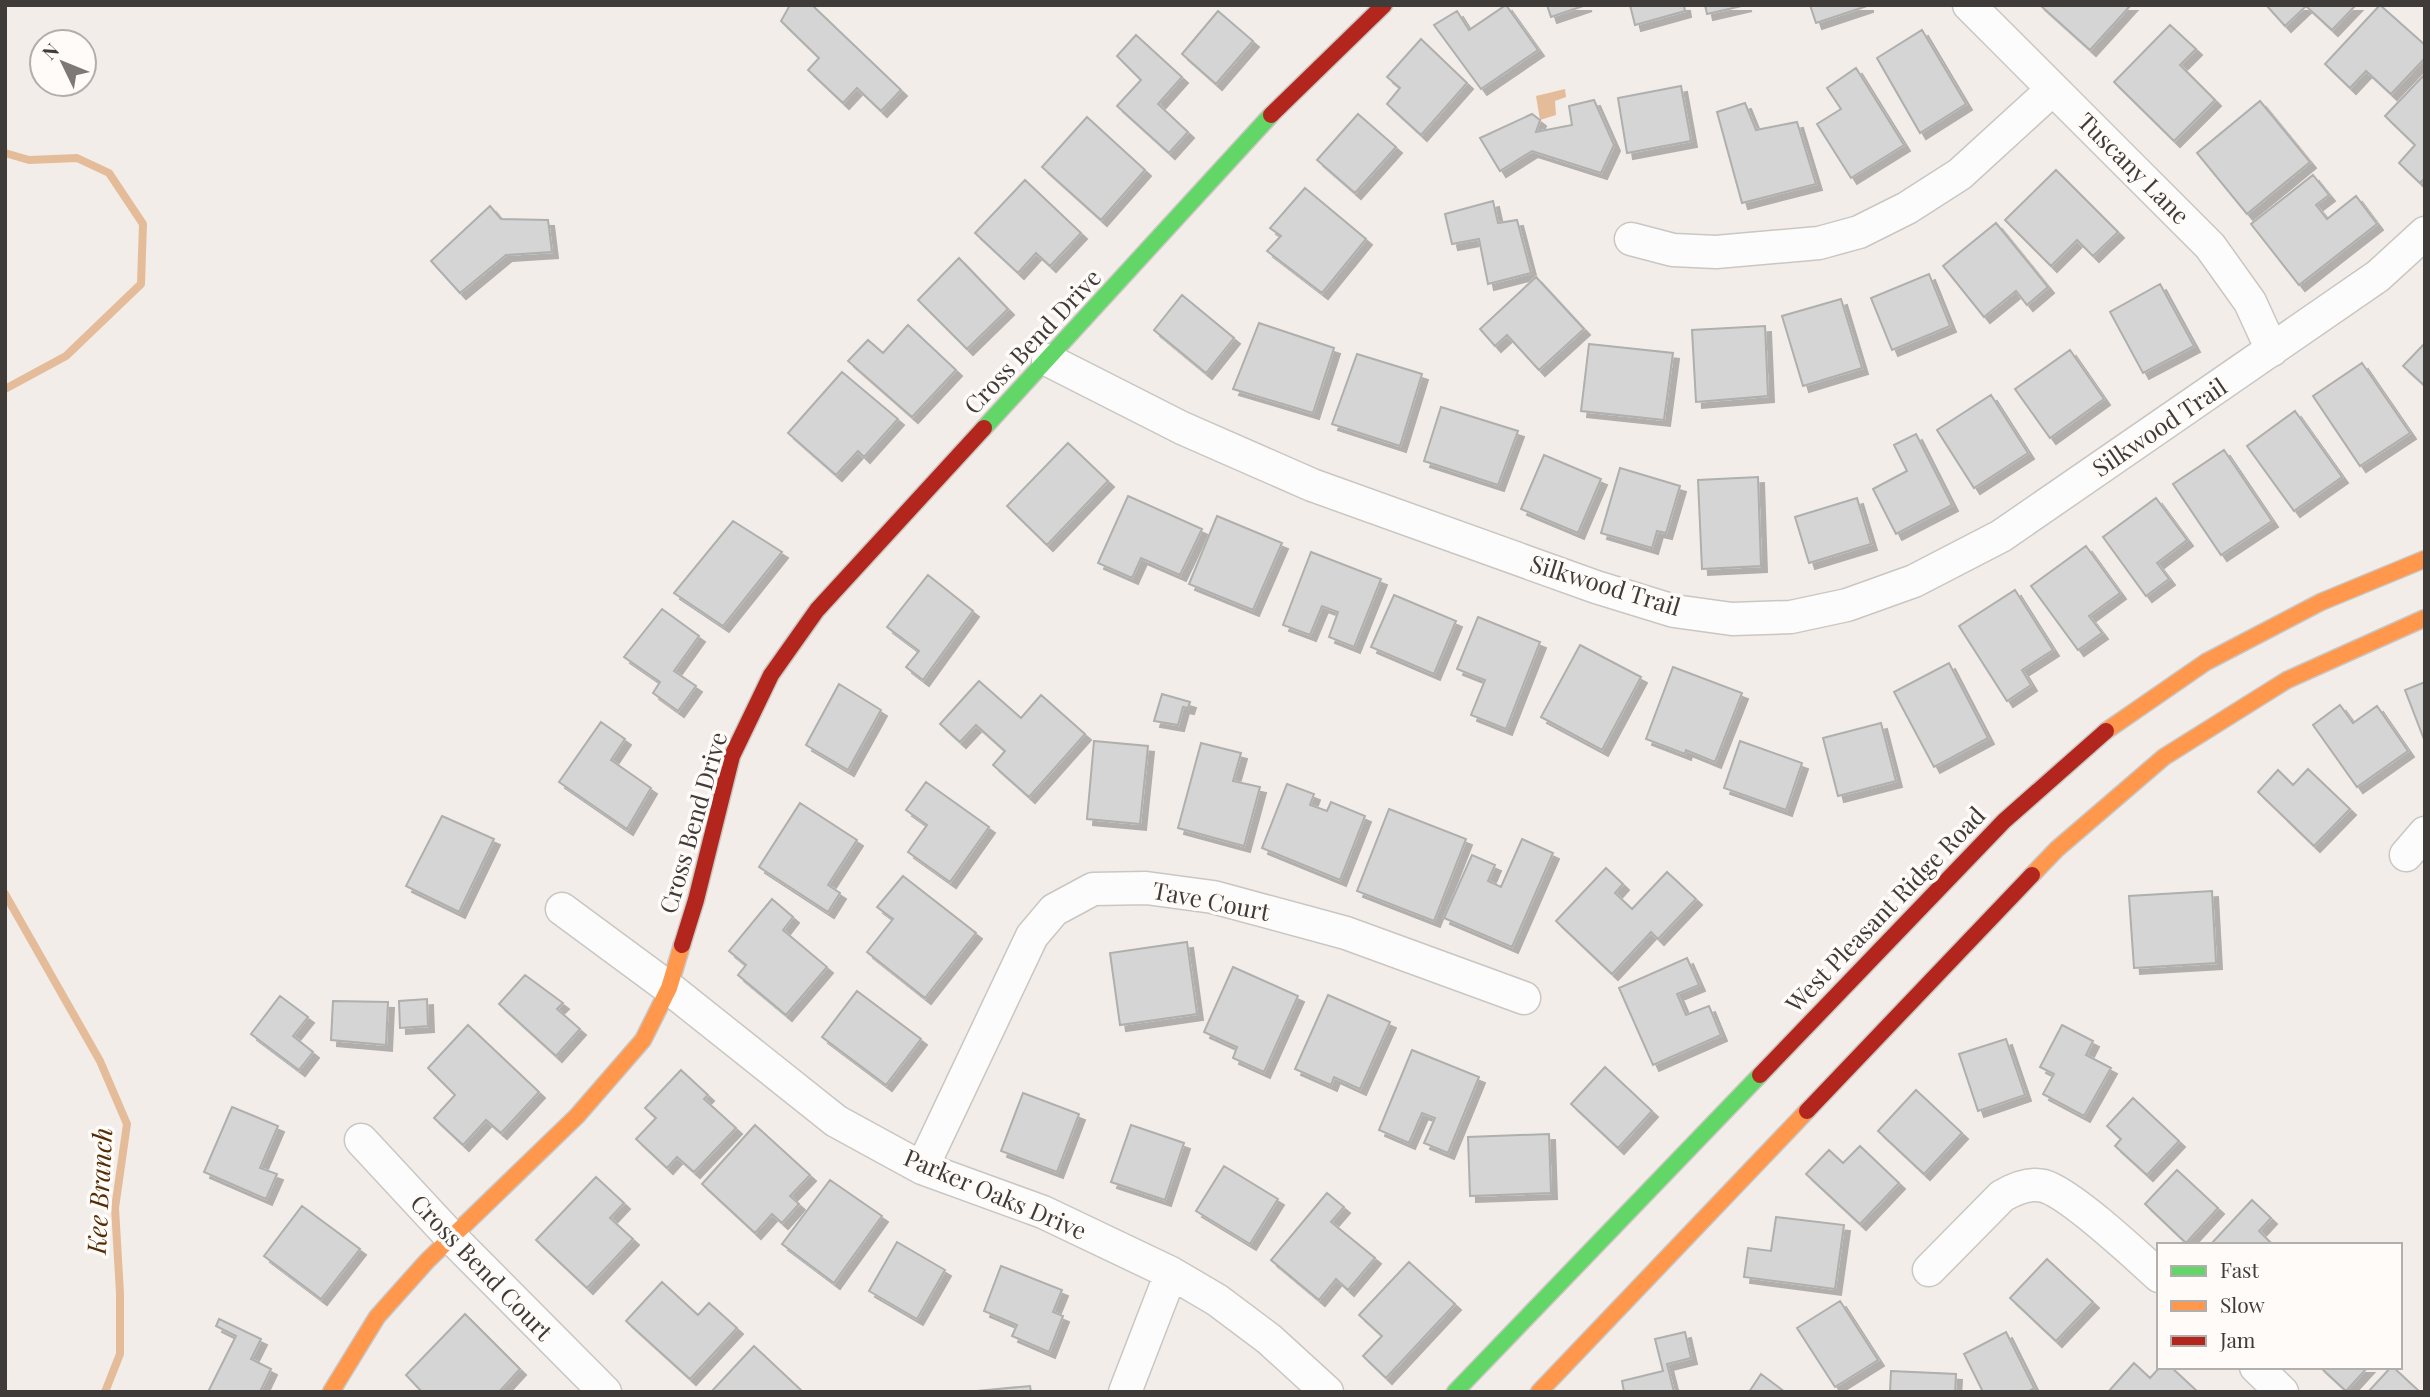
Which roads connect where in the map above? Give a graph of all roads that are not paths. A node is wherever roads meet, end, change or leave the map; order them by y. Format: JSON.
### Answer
{"nodes":[{"id":1,"x":1384,"y":5,"type":"edge"},
{"id":2,"x":1969,"y":5,"type":"edge"},
{"id":3,"x":2053,"y":89,"type":"junction"},
{"id":4,"x":2425,"y":233,"type":"edge"},
{"id":5,"x":1631,"y":239,"type":"dead end"},
{"id":6,"x":2272,"y":350,"type":"junction"},
{"id":7,"x":1048,"y":360,"type":"junction"},
{"id":8,"x":2425,"y":558,"type":"edge"},
{"id":9,"x":2425,"y":618,"type":"edge"},
{"id":10,"x":562,"y":909,"type":"dead end"},
{"id":11,"x":668,"y":988,"type":"junction"},
{"id":12,"x":1524,"y":998,"type":"dead end"},
{"id":13,"x":361,"y":1140,"type":"dead end"},
{"id":14,"x":922,"y":1167,"type":"junction"},
{"id":15,"x":452,"y":1238,"type":"junction"},
{"id":16,"x":1929,"y":1270,"type":"dead end"},
{"id":17,"x":1171,"y":1273,"type":"junction"},
{"id":18,"x":2157,"y":1274,"type":"edge"},
{"id":19,"x":2258,"y":1369,"type":"edge"},
{"id":20,"x":331,"y":1392,"type":"edge"},
{"id":21,"x":605,"y":1392,"type":"edge"},
{"id":22,"x":1125,"y":1392,"type":"edge"},
{"id":23,"x":1327,"y":1392,"type":"edge"},
{"id":24,"x":1455,"y":1392,"type":"edge"},
{"id":25,"x":1539,"y":1392,"type":"edge"},
{"id":26,"x":2282,"y":1392,"type":"edge"}],
"edges":[{"from":1,"to":7,"type":"main road","name":"Cross Bend Drive"},
{"from":2,"to":3,"type":"street","name":"Tuscany Lane"},
{"from":3,"to":5,"type":"street"},
{"from":3,"to":6,"type":"street","name":"Tuscany Lane"},
{"from":4,"to":6,"type":"street","name":"Silkwood Trail"},
{"from":6,"to":7,"type":"street","name":"Silkwood Trail"},
{"from":7,"to":11,"type":"main road","name":"Cross Bend Drive"},
{"from":8,"to":24,"type":"main road","name":"West Pleasant Ridge Road"},
{"from":9,"to":25,"type":"main road"},
{"from":10,"to":11,"type":"street","name":"Parker Oaks Drive"},
{"from":11,"to":14,"type":"street","name":"Parker Oaks Drive"},
{"from":11,"to":15,"type":"main road","name":"Cross Bend Drive"},
{"from":12,"to":14,"type":"street","name":"Tave Court"},
{"from":13,"to":15,"type":"street","name":"Cross Bend Court"},
{"from":14,"to":17,"type":"street","name":"Parker Oaks Drive"},
{"from":15,"to":20,"type":"main road","name":"Cross Bend Drive"},
{"from":15,"to":21,"type":"street","name":"Cross Bend Court"},
{"from":16,"to":18,"type":"street"},
{"from":17,"to":22,"type":"street"},
{"from":17,"to":23,"type":"street","name":"Parker Oaks Drive"},
{"from":19,"to":26,"type":"street"}]}
